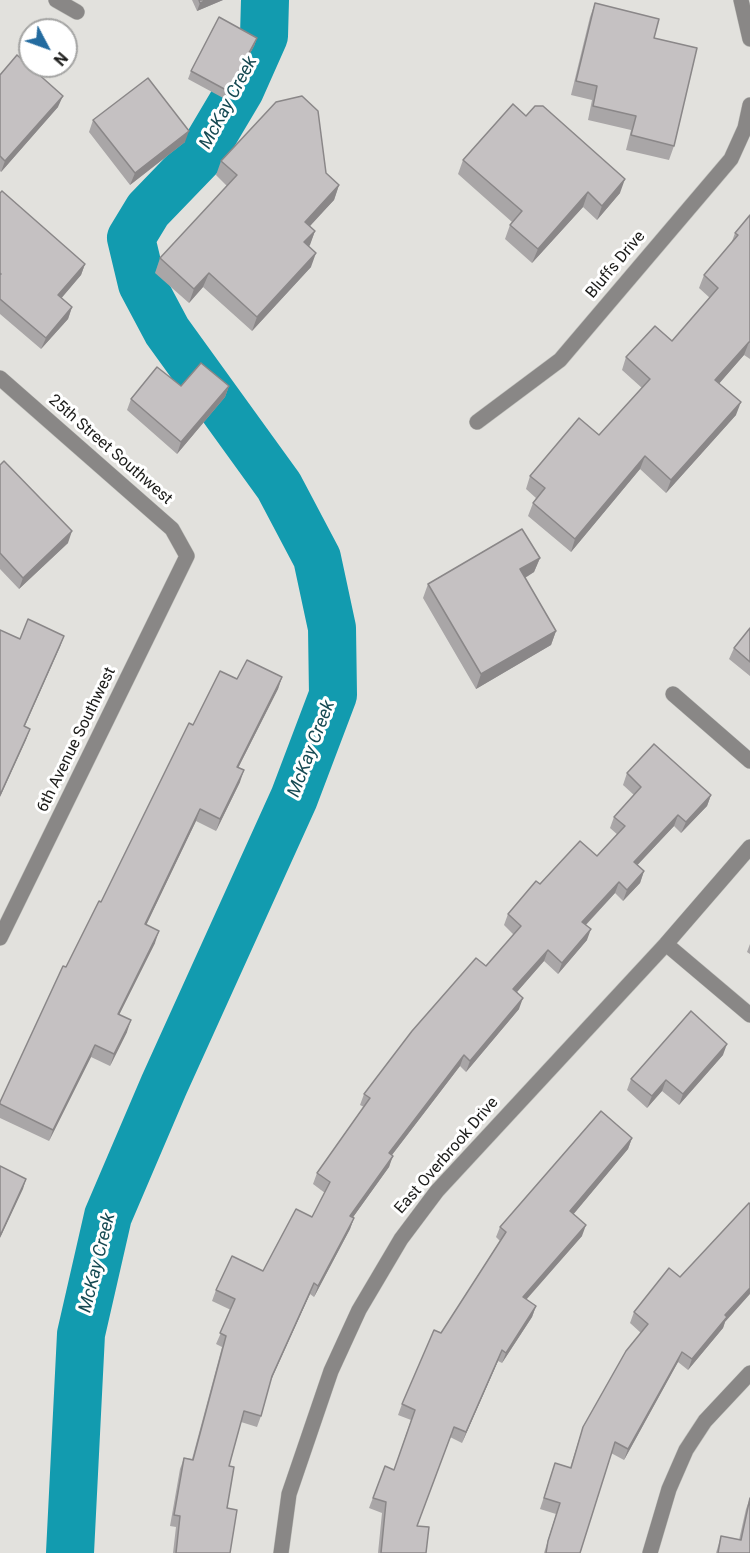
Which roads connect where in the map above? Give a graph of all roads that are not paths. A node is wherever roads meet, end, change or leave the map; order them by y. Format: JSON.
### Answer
{"nodes":[{"id":1,"x":56,"y":0,"type":"edge"},
{"id":2,"x":741,"y":0,"type":"edge"},
{"id":3,"x":77,"y":12,"type":"dead end"},
{"id":4,"x":750,"y":39,"type":"edge"},
{"id":5,"x":750,"y":105,"type":"edge"},
{"id":6,"x":0,"y":378,"type":"edge"},
{"id":7,"x":477,"y":422,"type":"dead end"},
{"id":8,"x":187,"y":556,"type":"joint"},
{"id":9,"x":673,"y":694,"type":"dead end"},
{"id":10,"x":750,"y":761,"type":"edge"},
{"id":11,"x":750,"y":847,"type":"edge"},
{"id":12,"x":0,"y":938,"type":"edge"},
{"id":13,"x":666,"y":944,"type":"junction"},
{"id":14,"x":750,"y":1015,"type":"edge"},
{"id":15,"x":750,"y":1373,"type":"edge"},
{"id":16,"x":282,"y":1553,"type":"edge"},
{"id":17,"x":650,"y":1553,"type":"edge"}],
"edges":[{"from":1,"to":3,"type":"street"},
{"from":2,"to":4,"type":"street"},
{"from":5,"to":7,"type":"street","name":"Bluffs Drive"},
{"from":6,"to":8,"type":"street","name":"25th Street Southwest"},
{"from":8,"to":12,"type":"street","name":"6th Avenue Southwest"},
{"from":9,"to":10,"type":"street"},
{"from":11,"to":13,"type":"street","name":"East Overbrook Drive"},
{"from":13,"to":14,"type":"street"},
{"from":13,"to":16,"type":"street","name":"East Overbrook Drive"},
{"from":15,"to":17,"type":"street"}]}
